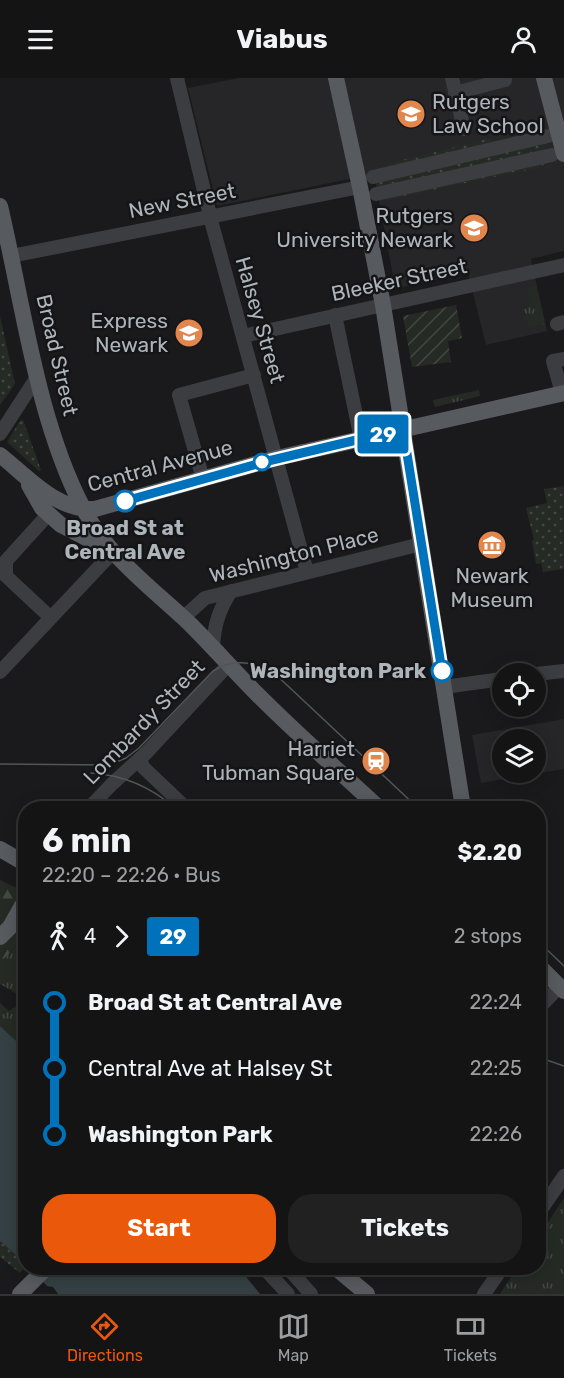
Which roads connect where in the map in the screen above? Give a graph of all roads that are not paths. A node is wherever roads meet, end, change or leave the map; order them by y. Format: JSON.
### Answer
{"nodes":[{"id":1,"x":336,"y":78,"type":"edge"},
{"id":2,"x":452,"y":78,"type":"edge"},
{"id":3,"x":544,"y":78,"type":"edge"},
{"id":4,"x":180,"y":79,"type":"edge"},
{"id":5,"x":505,"y":80,"type":"dead end"},
{"id":6,"x":455,"y":93,"type":"junction"},
{"id":7,"x":464,"y":129,"type":"dead end"},
{"id":8,"x":506,"y":146,"type":"junction"},
{"id":9,"x":469,"y":154,"type":"junction"},
{"id":10,"x":552,"y":156,"type":"edge"},
{"id":11,"x":517,"y":163,"type":"junction"},
{"id":12,"x":420,"y":166,"type":"junction"},
{"id":13,"x":394,"y":172,"type":"junction"},
{"id":14,"x":473,"y":173,"type":"junction"},
{"id":15,"x":366,"y":182,"type":"junction"},
{"id":16,"x":432,"y":182,"type":"junction"},
{"id":17,"x":406,"y":188,"type":"junction"},
{"id":18,"x":376,"y":194,"type":"dead end"},
{"id":19,"x":0,"y":206,"type":"edge"},
{"id":20,"x":210,"y":217,"type":"junction"},
{"id":21,"x":11,"y":256,"type":"junction"},
{"id":22,"x":564,"y":265,"type":"edge"},
{"id":23,"x":465,"y":272,"type":"dead end"},
{"id":24,"x":468,"y":286,"type":"junction"},
{"id":25,"x":383,"y":305,"type":"junction"},
{"id":26,"x":335,"y":315,"type":"junction"},
{"id":27,"x":243,"y":336,"type":"junction"},
{"id":28,"x":564,"y":359,"type":"edge"},
{"id":29,"x":254,"y":375,"type":"junction"},
{"id":30,"x":37,"y":376,"type":"junction"},
{"id":31,"x":563,"y":393,"type":"edge"},
{"id":32,"x":403,"y":429,"type":"junction"},
{"id":33,"x":0,"y":434,"type":"edge"},
{"id":34,"x":362,"y":439,"type":"junction"},
{"id":35,"x":0,"y":455,"type":"edge"},
{"id":36,"x":277,"y":458,"type":"junction"},
{"id":37,"x":25,"y":476,"type":"junction"},
{"id":38,"x":203,"y":479,"type":"junction"},
{"id":39,"x":83,"y":509,"type":"junction"},
{"id":40,"x":46,"y":512,"type":"junction"},
{"id":41,"x":421,"y":544,"type":"junction"},
{"id":42,"x":113,"y":552,"type":"junction"},
{"id":43,"x":308,"y":572,"type":"junction"},
{"id":44,"x":3,"y":580,"type":"edge"},
{"id":45,"x":231,"y":591,"type":"junction"},
{"id":46,"x":51,"y":618,"type":"junction"},
{"id":47,"x":183,"y":618,"type":"junction"},
{"id":48,"x":213,"y":648,"type":"junction"},
{"id":49,"x":229,"y":664,"type":"junction"},
{"id":50,"x":564,"y":671,"type":"edge"},
{"id":51,"x":0,"y":672,"type":"edge"},
{"id":52,"x":546,"y":673,"type":"edge"},
{"id":53,"x":492,"y":680,"type":"edge"},
{"id":54,"x":444,"y":687,"type":"junction"},
{"id":55,"x":139,"y":759,"type":"junction"},
{"id":56,"x":126,"y":772,"type":"junction"},
{"id":57,"x":165,"y":789,"type":"junction"},
{"id":58,"x":99,"y":801,"type":"edge"},
{"id":59,"x":178,"y":801,"type":"edge"},
{"id":60,"x":371,"y":801,"type":"edge"},
{"id":61,"x":462,"y":801,"type":"edge"},
{"id":62,"x":1,"y":851,"type":"edge"},
{"id":63,"x":18,"y":860,"type":"edge"},
{"id":64,"x":18,"y":913,"type":"edge"},
{"id":65,"x":0,"y":937,"type":"edge"},
{"id":66,"x":546,"y":972,"type":"edge"},
{"id":67,"x":563,"y":986,"type":"edge"},
{"id":68,"x":546,"y":1002,"type":"edge"},
{"id":69,"x":564,"y":1176,"type":"edge"},
{"id":70,"x":546,"y":1202,"type":"edge"},
{"id":71,"x":38,"y":1275,"type":"edge"},
{"id":72,"x":270,"y":1275,"type":"edge"},
{"id":73,"x":294,"y":1275,"type":"edge"},
{"id":74,"x":344,"y":1275,"type":"edge"},
{"id":75,"x":497,"y":1275,"type":"edge"},
{"id":76,"x":364,"y":1293,"type":"edge"},
{"id":77,"x":20,"y":1294,"type":"edge"},
{"id":78,"x":288,"y":1294,"type":"edge"},
{"id":79,"x":311,"y":1294,"type":"edge"},
{"id":80,"x":484,"y":1294,"type":"edge"}],
"edges":[{"from":1,"to":15,"type":"main road"},
{"from":2,"to":6,"type":"street"},
{"from":3,"to":10,"type":"main road"},
{"from":4,"to":20,"type":"street","name":"Halsey Street"},
{"from":5,"to":6,"type":"street"},
{"from":6,"to":7,"type":"street"},
{"from":8,"to":9,"type":"street","name":"New Street"},
{"from":8,"to":10,"type":"street","name":"New Street"},
{"from":8,"to":11,"type":"street"},
{"from":9,"to":12,"type":"street","name":"New Street"},
{"from":9,"to":14,"type":"street"},
{"from":10,"to":11,"type":"street"},
{"from":11,"to":14,"type":"street"},
{"from":12,"to":13,"type":"street","name":"New Street"},
{"from":12,"to":16,"type":"street"},
{"from":13,"to":15,"type":"street","name":"New Street"},
{"from":13,"to":17,"type":"street"},
{"from":14,"to":16,"type":"street"},
{"from":15,"to":20,"type":"street","name":"New Street"},
{"from":15,"to":25,"type":"main road"},
{"from":16,"to":17,"type":"street"},
{"from":17,"to":18,"type":"street"},
{"from":19,"to":21,"type":"main road","name":"Broad Street"},
{"from":20,"to":21,"type":"street","name":"New Street"},
{"from":20,"to":27,"type":"street","name":"Halsey Street"},
{"from":21,"to":30,"type":"main road","name":"Broad Street"},
{"from":22,"to":24,"type":"street","name":"Bleeker Street"},
{"from":23,"to":24,"type":"street"},
{"from":24,"to":25,"type":"street","name":"Bleeker Street"},
{"from":25,"to":26,"type":"street","name":"Bleeker Street"},
{"from":25,"to":32,"type":"main road"},
{"from":26,"to":27,"type":"street","name":"Bleeker Street"},
{"from":26,"to":34,"type":"street"},
{"from":27,"to":29,"type":"street","name":"Halsey Street"},
{"from":28,"to":31,"type":"street"},
{"from":29,"to":36,"type":"street","name":"Halsey Street"},
{"from":29,"to":38,"type":"street"},
{"from":30,"to":33,"type":"street"},
{"from":30,"to":39,"type":"main road","name":"Broad Street"},
{"from":31,"to":32,"type":"main road","name":"Central Avenue"},
{"from":32,"to":34,"type":"main road","name":"Central Avenue"},
{"from":32,"to":41,"type":"main road"},
{"from":34,"to":36,"type":"main road","name":"Central Avenue"},
{"from":35,"to":37,"type":"main road"},
{"from":36,"to":38,"type":"main road","name":"Central Avenue"},
{"from":36,"to":43,"type":"street","name":"Halsey Street"},
{"from":37,"to":39,"type":"main road"},
{"from":37,"to":40,"type":"main road"},
{"from":38,"to":39,"type":"main road","name":"Central Avenue"},
{"from":39,"to":42,"type":"main road","name":"Broad Street"},
{"from":40,"to":42,"type":"main road"},
{"from":40,"to":44,"type":"street"},
{"from":41,"to":43,"type":"street","name":"Washington Place"},
{"from":41,"to":54,"type":"main road"},
{"from":42,"to":46,"type":"street"},
{"from":42,"to":47,"type":"main road"},
{"from":43,"to":45,"type":"street","name":"Washington Place"},
{"from":44,"to":46,"type":"street"},
{"from":45,"to":47,"type":"street","name":"Washington Place"},
{"from":45,"to":48,"type":"street"},
{"from":46,"to":51,"type":"street"},
{"from":47,"to":48,"type":"main road"},
{"from":48,"to":49,"type":"main road"},
{"from":49,"to":55,"type":"street","name":"Lombardy Street"},
{"from":49,"to":60,"type":"main road"},
{"from":50,"to":52,"type":"street"},
{"from":53,"to":54,"type":"street"},
{"from":54,"to":61,"type":"main road"},
{"from":55,"to":56,"type":"street","name":"Lombardy Street"},
{"from":55,"to":57,"type":"street"},
{"from":56,"to":57,"type":"street"},
{"from":56,"to":58,"type":"street","name":"Lombardy Street"},
{"from":57,"to":59,"type":"street"},
{"from":62,"to":63,"type":"main road"},
{"from":64,"to":65,"type":"main road"},
{"from":66,"to":67,"type":"main road"},
{"from":67,"to":68,"type":"street"},
{"from":69,"to":70,"type":"street"},
{"from":71,"to":77,"type":"main road"},
{"from":72,"to":78,"type":"street"},
{"from":73,"to":79,"type":"street"},
{"from":74,"to":76,"type":"main road"},
{"from":75,"to":80,"type":"street"}]}
